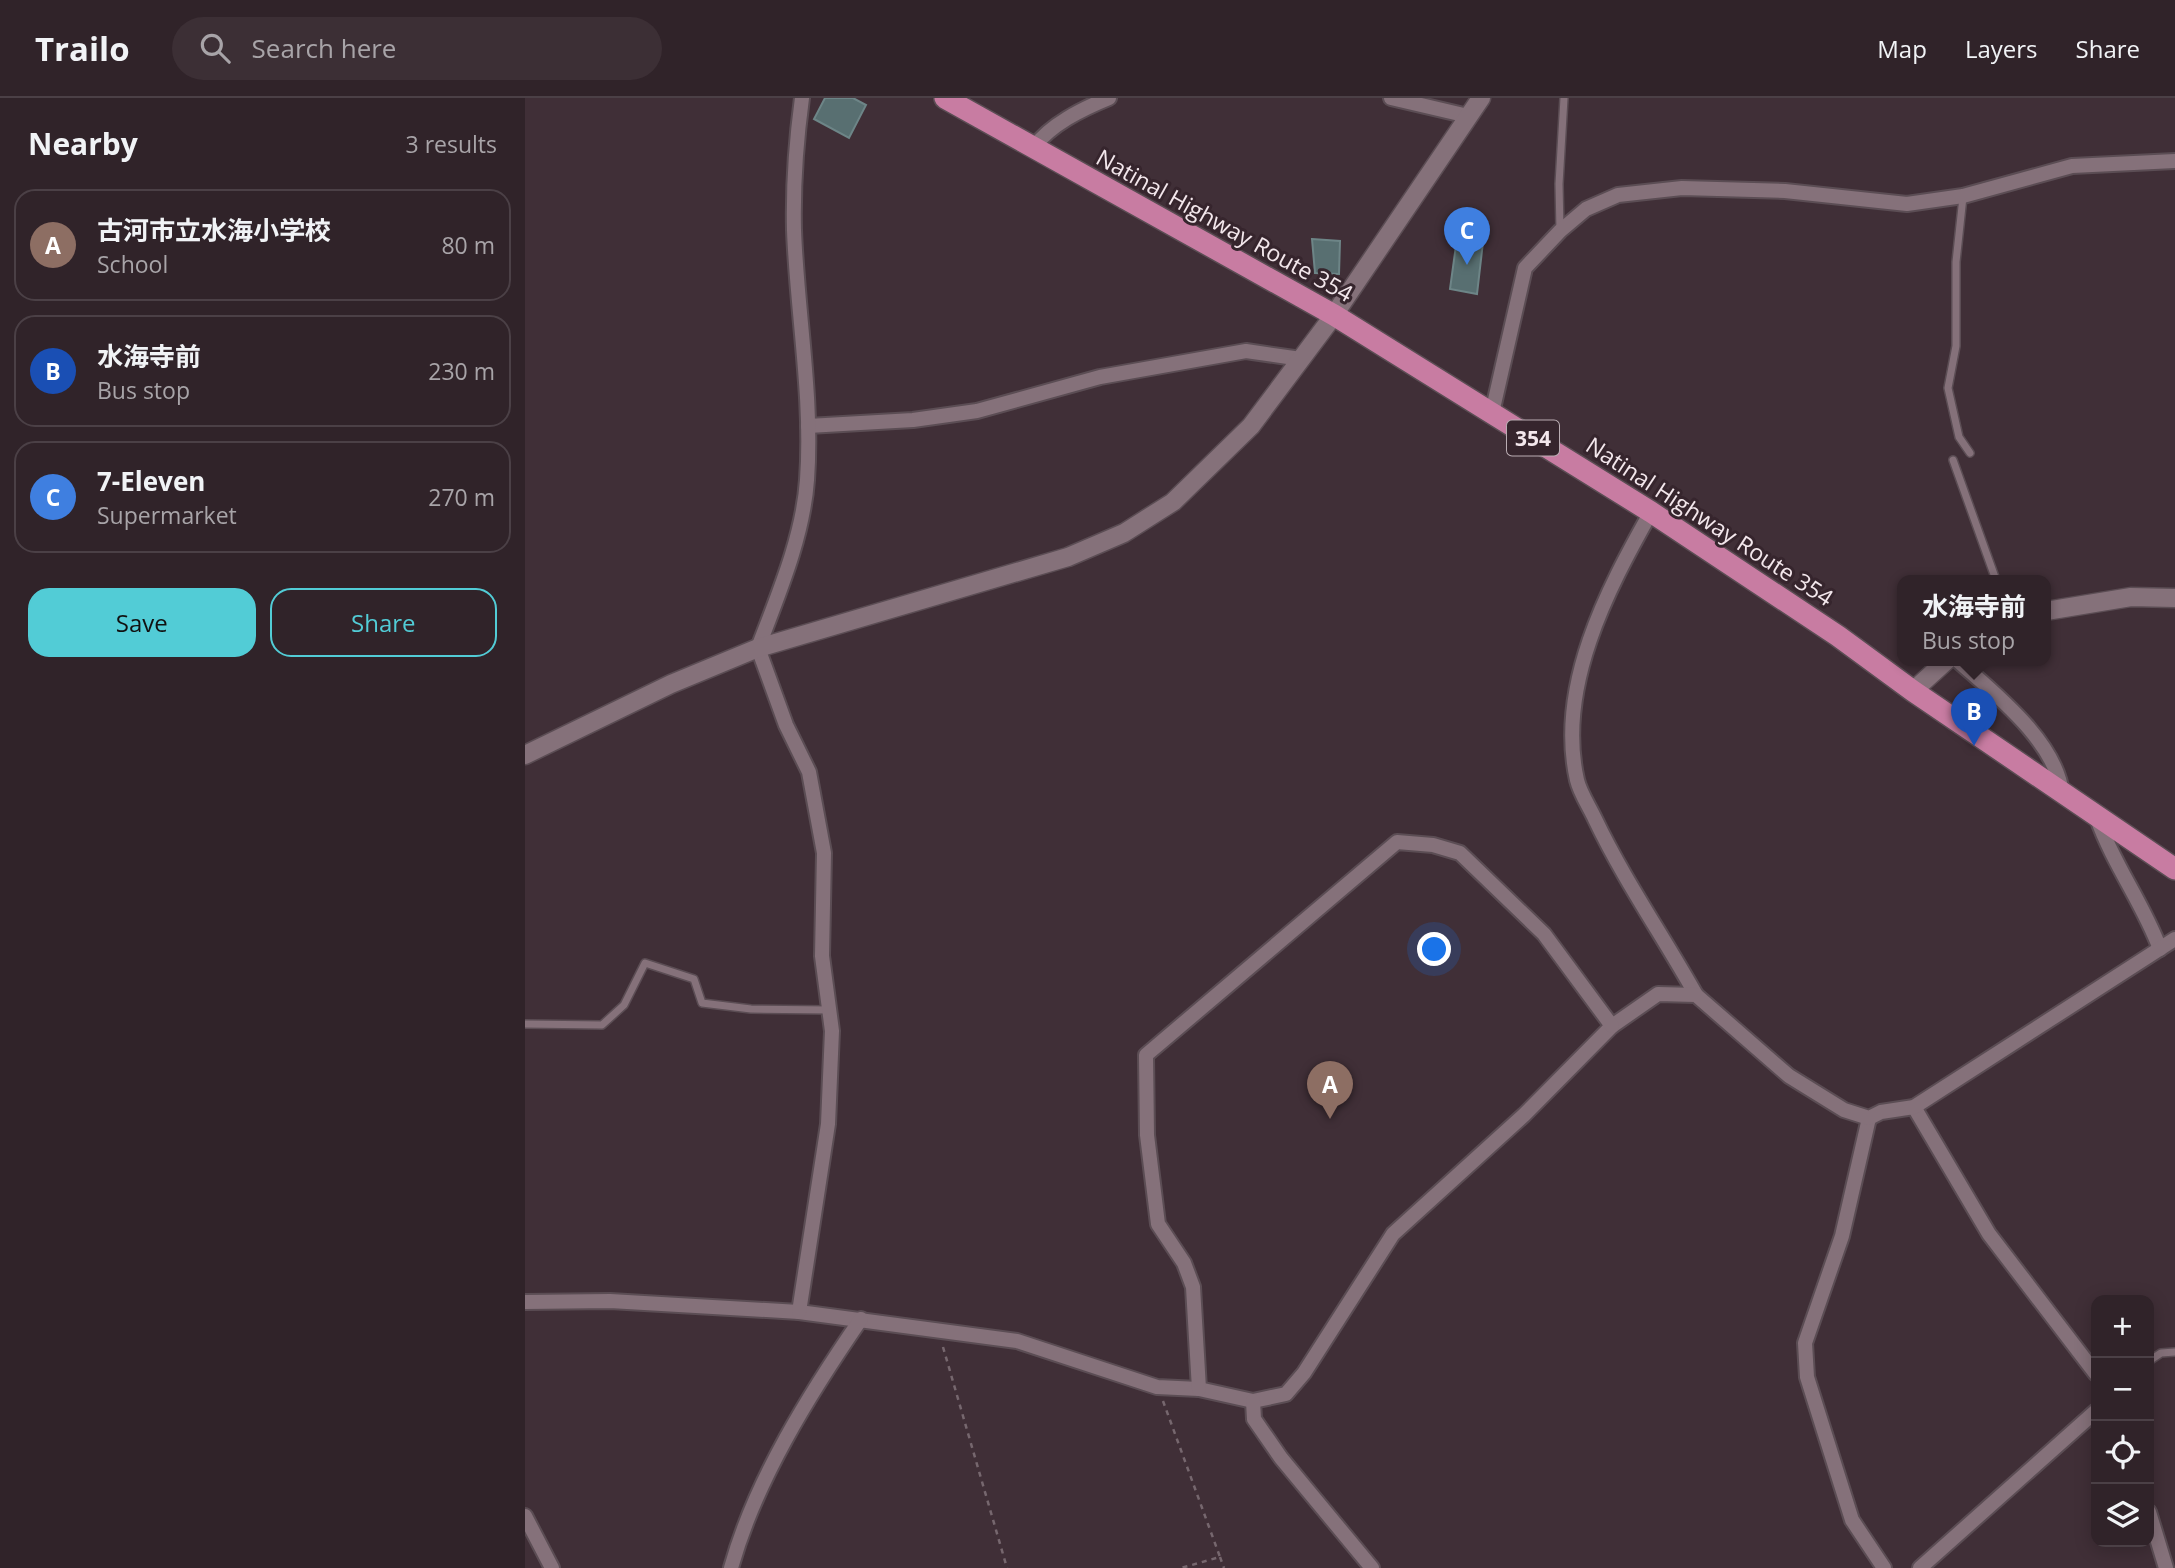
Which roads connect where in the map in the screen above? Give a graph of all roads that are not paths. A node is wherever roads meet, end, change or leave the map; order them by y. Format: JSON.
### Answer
{"nodes":[{"id":1,"x":802,"y":98,"type":"edge"},
{"id":2,"x":945,"y":98,"type":"edge"},
{"id":3,"x":1109,"y":98,"type":"edge"},
{"id":4,"x":1391,"y":98,"type":"edge"},
{"id":5,"x":1481,"y":98,"type":"edge"},
{"id":6,"x":1564,"y":98,"type":"edge"},
{"id":7,"x":1468,"y":116,"type":"junction"},
{"id":8,"x":1033,"y":148,"type":"junction"},
{"id":9,"x":2175,"y":161,"type":"edge"},
{"id":10,"x":1963,"y":196,"type":"junction"},
{"id":11,"x":1560,"y":231,"type":"junction"},
{"id":12,"x":1334,"y":315,"type":"junction"},
{"id":13,"x":1301,"y":359,"type":"junction"},
{"id":14,"x":1492,"y":412,"type":"junction"},
{"id":15,"x":808,"y":426,"type":"junction"},
{"id":16,"x":1969,"y":453,"type":"dead end"},
{"id":17,"x":1952,"y":460,"type":"dead end"},
{"id":18,"x":1651,"y":512,"type":"junction"},
{"id":19,"x":1994,"y":575,"type":"edge"},
{"id":20,"x":2175,"y":598,"type":"edge"},
{"id":21,"x":2051,"y":610,"type":"edge"},
{"id":22,"x":758,"y":648,"type":"junction"},
{"id":23,"x":1940,"y":666,"type":"edge"},
{"id":24,"x":1963,"y":666,"type":"edge"},
{"id":25,"x":1913,"y":691,"type":"junction"},
{"id":26,"x":525,"y":755,"type":"edge"},
{"id":27,"x":2062,"y":794,"type":"junction"},
{"id":28,"x":2097,"y":818,"type":"junction"},
{"id":29,"x":2175,"y":869,"type":"edge"},
{"id":30,"x":2175,"y":939,"type":"edge"},
{"id":31,"x":2160,"y":949,"type":"junction"},
{"id":32,"x":1696,"y":995,"type":"junction"},
{"id":33,"x":829,"y":1010,"type":"junction"},
{"id":34,"x":525,"y":1024,"type":"edge"},
{"id":35,"x":1612,"y":1026,"type":"junction"},
{"id":36,"x":1914,"y":1107,"type":"junction"},
{"id":37,"x":1869,"y":1118,"type":"junction"},
{"id":38,"x":525,"y":1302,"type":"edge"},
{"id":39,"x":799,"y":1312,"type":"junction"},
{"id":40,"x":861,"y":1319,"type":"junction"},
{"id":41,"x":2175,"y":1352,"type":"edge"},
{"id":42,"x":2154,"y":1358,"type":"edge"},
{"id":43,"x":2091,"y":1367,"type":"edge"},
{"id":44,"x":1199,"y":1389,"type":"junction"},
{"id":45,"x":1253,"y":1401,"type":"junction"},
{"id":46,"x":2091,"y":1415,"type":"edge"},
{"id":47,"x":525,"y":1516,"type":"edge"},
{"id":48,"x":2154,"y":1528,"type":"edge"},
{"id":49,"x":552,"y":1568,"type":"edge"},
{"id":50,"x":731,"y":1568,"type":"edge"},
{"id":51,"x":1372,"y":1568,"type":"edge"},
{"id":52,"x":1884,"y":1568,"type":"edge"},
{"id":53,"x":1920,"y":1568,"type":"edge"},
{"id":54,"x":2166,"y":1568,"type":"edge"}],
"edges":[{"from":1,"to":15,"type":"street"},
{"from":2,"to":8,"type":"highway","name":"Natinal Highway Route 354","number":"354"},
{"from":3,"to":8,"type":"street"},
{"from":4,"to":7,"type":"street"},
{"from":5,"to":7,"type":"street"},
{"from":6,"to":11,"type":"lane"},
{"from":7,"to":12,"type":"street"},
{"from":8,"to":12,"type":"highway","name":"Natinal Highway Route 354","number":"354"},
{"from":9,"to":10,"type":"street"},
{"from":10,"to":11,"type":"street"},
{"from":10,"to":16,"type":"lane"},
{"from":11,"to":14,"type":"street"},
{"from":12,"to":13,"type":"street"},
{"from":12,"to":14,"type":"highway","name":"Natinal Highway Route 354","number":"354"},
{"from":13,"to":15,"type":"street"},
{"from":13,"to":22,"type":"street"},
{"from":14,"to":18,"type":"highway","name":"Natinal Highway Route 354","number":"354"},
{"from":15,"to":22,"type":"street"},
{"from":17,"to":19,"type":"lane"},
{"from":18,"to":25,"type":"highway","name":"Natinal Highway Route 354","number":"354"},
{"from":18,"to":32,"type":"street"},
{"from":20,"to":21,"type":"street"},
{"from":22,"to":26,"type":"street"},
{"from":22,"to":33,"type":"street"},
{"from":23,"to":25,"type":"street"},
{"from":24,"to":27,"type":"street"},
{"from":25,"to":27,"type":"highway","name":"Natinal Highway Route 354","number":"354"},
{"from":27,"to":28,"type":"highway","name":"Natinal Highway Route 354","number":"354"},
{"from":28,"to":29,"type":"highway","name":"Natinal Highway Route 354","number":"354"},
{"from":28,"to":31,"type":"street"},
{"from":30,"to":31,"type":"street"},
{"from":31,"to":36,"type":"street"},
{"from":32,"to":35,"type":"street"},
{"from":32,"to":37,"type":"street"},
{"from":33,"to":34,"type":"lane"},
{"from":33,"to":39,"type":"street"},
{"from":35,"to":44,"type":"street"},
{"from":35,"to":45,"type":"street"},
{"from":36,"to":37,"type":"street"},
{"from":36,"to":43,"type":"street"},
{"from":37,"to":52,"type":"street"},
{"from":38,"to":39,"type":"street"},
{"from":39,"to":40,"type":"street"},
{"from":40,"to":44,"type":"street"},
{"from":40,"to":50,"type":"street"},
{"from":41,"to":42,"type":"lane"},
{"from":44,"to":45,"type":"street"},
{"from":45,"to":51,"type":"street"},
{"from":46,"to":53,"type":"street"},
{"from":47,"to":49,"type":"street"},
{"from":48,"to":54,"type":"street"}]}
